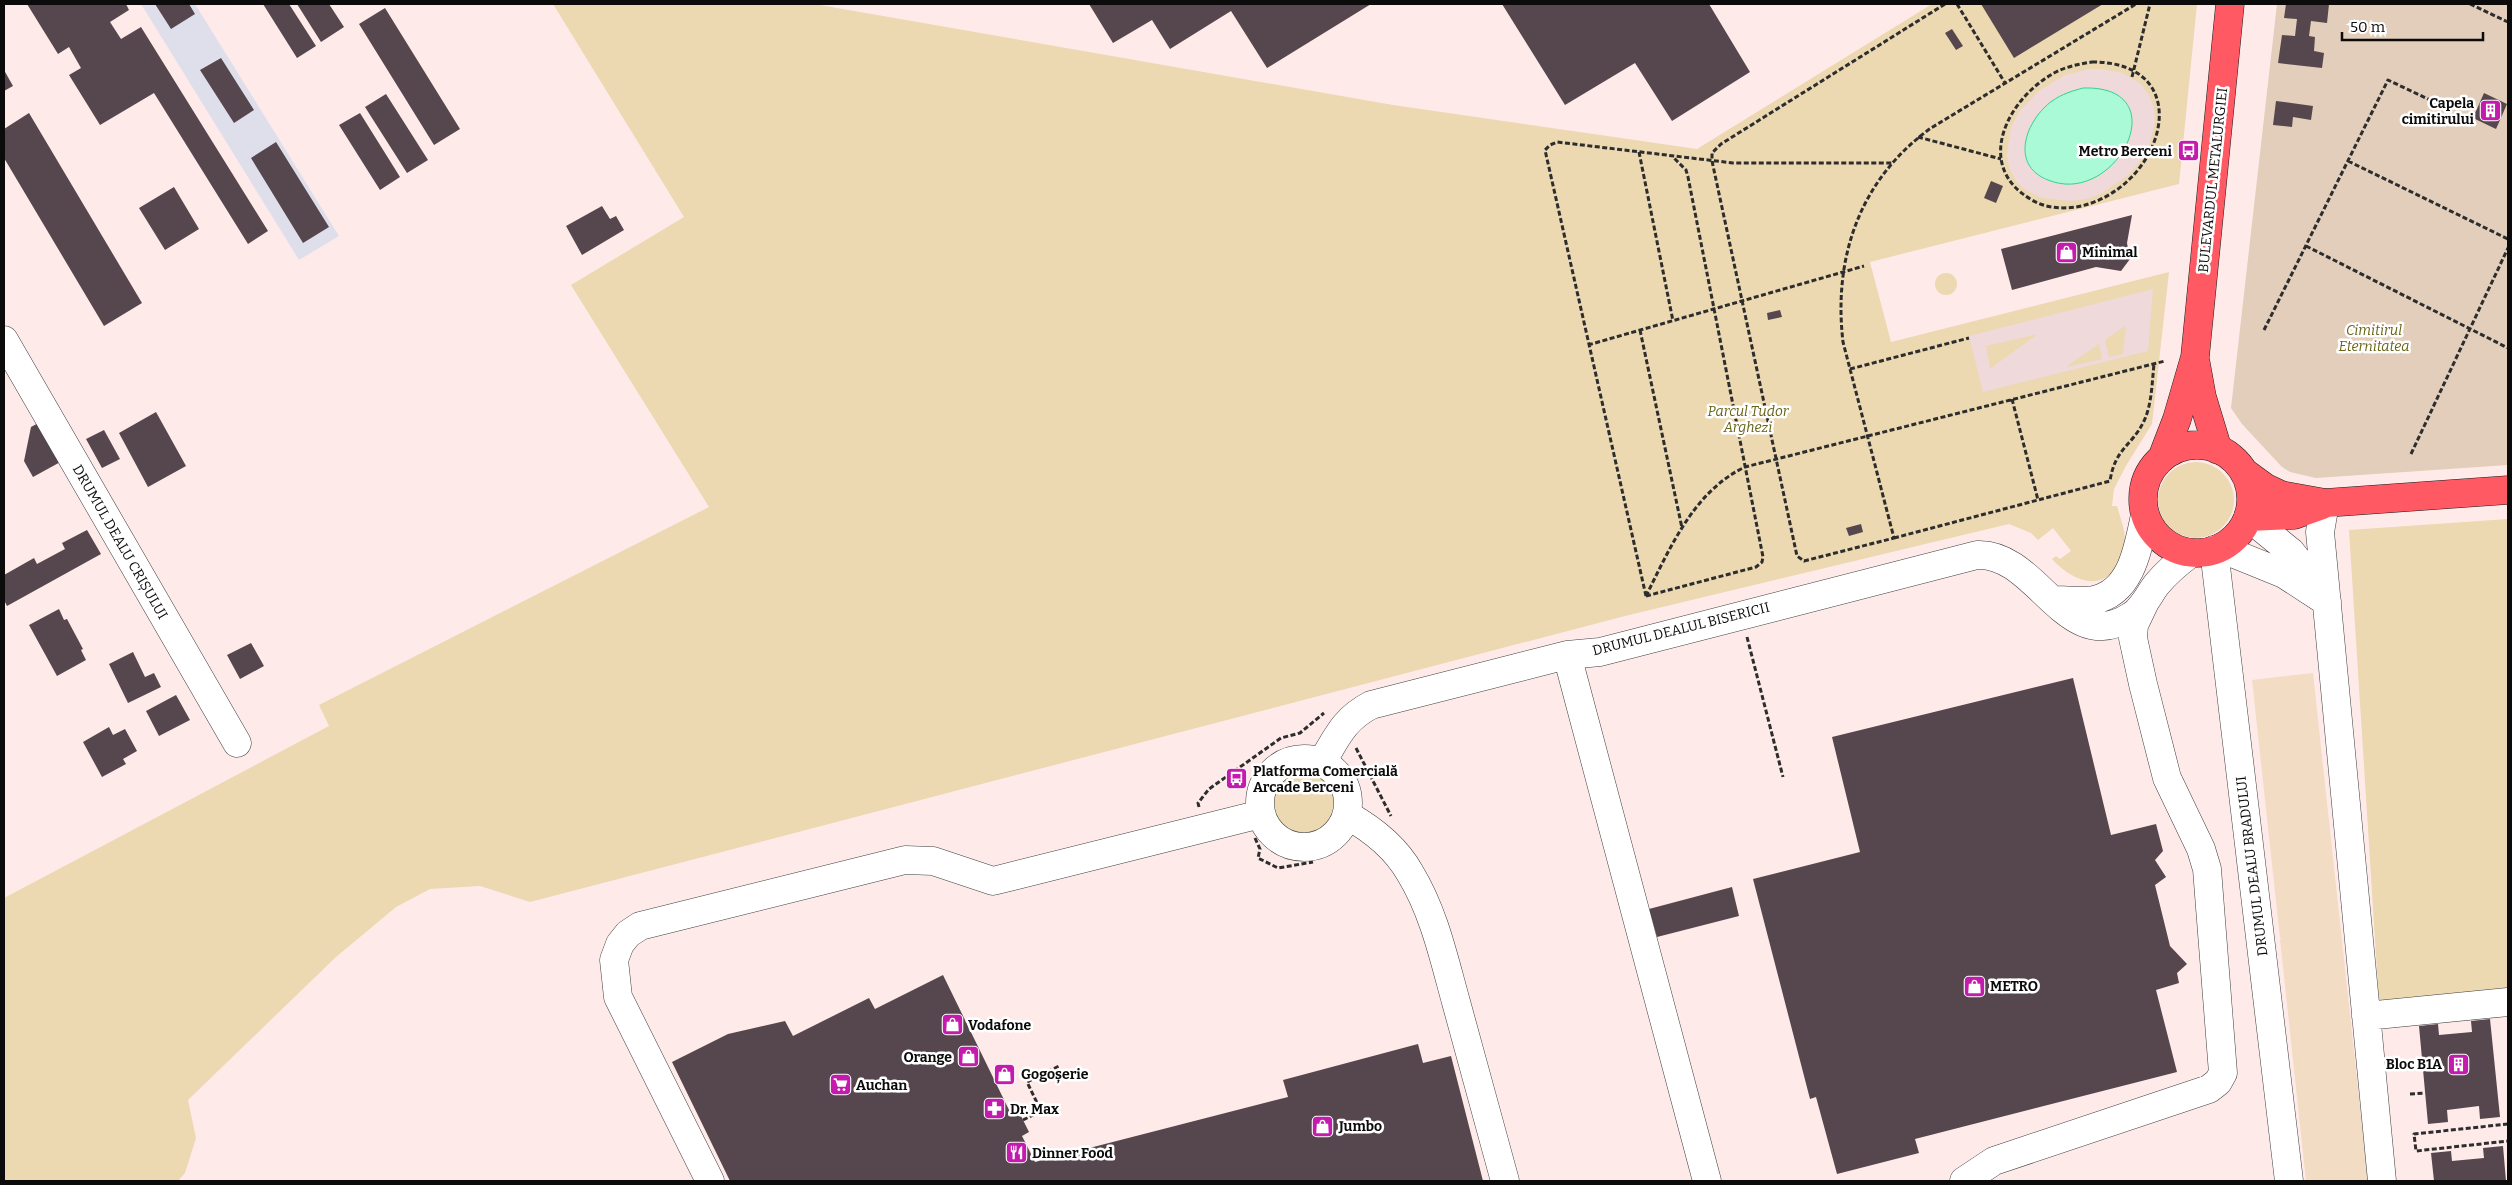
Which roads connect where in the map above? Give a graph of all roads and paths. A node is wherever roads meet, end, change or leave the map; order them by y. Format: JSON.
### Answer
{"nodes":[{"id":1,"x":1945,"y":4,"type":"edge"},
{"id":2,"x":1957,"y":4,"type":"edge"},
{"id":3,"x":2136,"y":4,"type":"edge"},
{"id":4,"x":2150,"y":4,"type":"edge"},
{"id":5,"x":2230,"y":4,"type":"edge"},
{"id":6,"x":2470,"y":4,"type":"edge"},
{"id":7,"x":2508,"y":22,"type":"edge"},
{"id":8,"x":2133,"y":70,"type":"junction"},
{"id":9,"x":2132,"y":77,"type":"dead end"},
{"id":10,"x":2005,"y":83,"type":"junction"},
{"id":11,"x":2453,"y":111,"type":"dead end"},
{"id":12,"x":1918,"y":137,"type":"junction"},
{"id":13,"x":1638,"y":152,"type":"junction"},
{"id":14,"x":1673,"y":157,"type":"junction"},
{"id":15,"x":2001,"y":159,"type":"junction"},
{"id":16,"x":1712,"y":161,"type":"junction"},
{"id":17,"x":2348,"y":161,"type":"junction"},
{"id":18,"x":1893,"y":163,"type":"junction"},
{"id":19,"x":2508,"y":239,"type":"edge"},
{"id":20,"x":2306,"y":246,"type":"junction"},
{"id":21,"x":2508,"y":248,"type":"edge"},
{"id":22,"x":1864,"y":266,"type":"dead end"},
{"id":23,"x":1842,"y":273,"type":"junction"},
{"id":24,"x":1742,"y":301,"type":"junction"},
{"id":25,"x":1713,"y":309,"type":"junction"},
{"id":26,"x":1673,"y":321,"type":"junction"},
{"id":27,"x":2470,"y":329,"type":"junction"},
{"id":28,"x":1640,"y":330,"type":"junction"},
{"id":29,"x":2264,"y":330,"type":"dead end"},
{"id":30,"x":1969,"y":338,"type":"dead end"},
{"id":31,"x":4,"y":340,"type":"edge"},
{"id":32,"x":1588,"y":345,"type":"junction"},
{"id":33,"x":2508,"y":348,"type":"edge"},
{"id":34,"x":2195,"y":357,"type":"junction"},
{"id":35,"x":2165,"y":361,"type":"dead end"},
{"id":36,"x":2154,"y":364,"type":"junction"},
{"id":37,"x":1850,"y":370,"type":"junction"},
{"id":38,"x":2012,"y":400,"type":"junction"},
{"id":39,"x":1868,"y":436,"type":"junction"},
{"id":40,"x":2218,"y":450,"type":"junction"},
{"id":41,"x":2411,"y":454,"type":"dead end"},
{"id":42,"x":2162,"y":458,"type":"junction"},
{"id":43,"x":1775,"y":459,"type":"junction"},
{"id":44,"x":1745,"y":467,"type":"junction"},
{"id":45,"x":2244,"y":472,"type":"junction"},
{"id":46,"x":2508,"y":490,"type":"edge"},
{"id":47,"x":2038,"y":500,"type":"junction"},
{"id":48,"x":2325,"y":503,"type":"junction"},
{"id":49,"x":2145,"y":515,"type":"junction"},
{"id":50,"x":2248,"y":517,"type":"junction"},
{"id":51,"x":1682,"y":529,"type":"junction"},
{"id":52,"x":1894,"y":538,"type":"junction"},
{"id":53,"x":2208,"y":550,"type":"junction"},
{"id":54,"x":1646,"y":596,"type":"junction"},
{"id":55,"x":2054,"y":600,"type":"junction"},
{"id":56,"x":2145,"y":601,"type":"junction"},
{"id":57,"x":2327,"y":602,"type":"junction"},
{"id":58,"x":1746,"y":635,"type":"dead end"},
{"id":59,"x":1567,"y":655,"type":"junction"},
{"id":60,"x":1344,"y":725,"type":"junction"},
{"id":61,"x":237,"y":743,"type":"dead end"},
{"id":62,"x":1322,"y":762,"type":"junction"},
{"id":63,"x":1783,"y":777,"type":"dead end"},
{"id":64,"x":1347,"y":815,"type":"junction"},
{"id":65,"x":1392,"y":819,"type":"dead end"},
{"id":66,"x":1254,"y":824,"type":"junction"},
{"id":67,"x":1204,"y":828,"type":"junction"},
{"id":68,"x":1313,"y":862,"type":"dead end"},
{"id":69,"x":2508,"y":1002,"type":"edge"},
{"id":70,"x":2366,"y":1016,"type":"junction"},
{"id":71,"x":1059,"y":1066,"type":"dead end"},
{"id":72,"x":2425,"y":1093,"type":"dead end"},
{"id":73,"x":2410,"y":1094,"type":"dead end"},
{"id":74,"x":1023,"y":1120,"type":"dead end"},
{"id":75,"x":2508,"y":1124,"type":"edge"},
{"id":76,"x":2508,"y":1141,"type":"edge"},
{"id":77,"x":710,"y":1181,"type":"edge"},
{"id":78,"x":1505,"y":1181,"type":"edge"},
{"id":79,"x":1707,"y":1181,"type":"edge"},
{"id":80,"x":1964,"y":1181,"type":"edge"},
{"id":81,"x":2289,"y":1181,"type":"edge"},
{"id":82,"x":2382,"y":1181,"type":"edge"}],
"edges":[{"from":1,"to":16,"type":"path"},
{"from":2,"to":10,"type":"path"},
{"from":3,"to":10,"type":"path"},
{"from":4,"to":8,"type":"path"},
{"from":5,"to":34,"type":"main road","name":"BULEVARDUL METALURGIEI"},
{"from":6,"to":7,"type":"path"},
{"from":8,"to":9,"type":"path"},
{"from":8,"to":15,"type":"path"},
{"from":8,"to":15,"type":"path"},
{"from":10,"to":12,"type":"path"},
{"from":11,"to":17,"type":"path"},
{"from":12,"to":15,"type":"path"},
{"from":12,"to":18,"type":"path"},
{"from":13,"to":14,"type":"path"},
{"from":13,"to":26,"type":"path"},
{"from":13,"to":32,"type":"path"},
{"from":14,"to":16,"type":"path"},
{"from":14,"to":25,"type":"path"},
{"from":16,"to":18,"type":"path"},
{"from":16,"to":24,"type":"path"},
{"from":17,"to":19,"type":"path"},
{"from":17,"to":20,"type":"path"},
{"from":18,"to":23,"type":"path"},
{"from":20,"to":27,"type":"path"},
{"from":20,"to":29,"type":"path"},
{"from":21,"to":27,"type":"path"},
{"from":22,"to":23,"type":"path"},
{"from":23,"to":24,"type":"path"},
{"from":23,"to":37,"type":"path"},
{"from":24,"to":25,"type":"path"},
{"from":24,"to":43,"type":"path"},
{"from":25,"to":26,"type":"path"},
{"from":25,"to":44,"type":"path"},
{"from":26,"to":28,"type":"path"},
{"from":27,"to":33,"type":"path"},
{"from":27,"to":41,"type":"path"},
{"from":28,"to":32,"type":"path"},
{"from":28,"to":51,"type":"path"},
{"from":30,"to":37,"type":"path"},
{"from":31,"to":61,"type":"street","name":"DRUMUL DEALU CRIȘULUI"},
{"from":32,"to":54,"type":"path"},
{"from":34,"to":40,"type":"main road","name":"BULEVARDUL METALURGIEI"},
{"from":34,"to":42,"type":"main road","name":"BULEVARDUL METALURGIEI"},
{"from":35,"to":36,"type":"path"},
{"from":36,"to":38,"type":"path"},
{"from":36,"to":47,"type":"path"},
{"from":37,"to":39,"type":"path"},
{"from":38,"to":39,"type":"path"},
{"from":38,"to":47,"type":"path"},
{"from":39,"to":43,"type":"path"},
{"from":39,"to":52,"type":"path"},
{"from":40,"to":42,"type":"main road"},
{"from":40,"to":45,"type":"main road"},
{"from":42,"to":49,"type":"main road"},
{"from":43,"to":44,"type":"path"},
{"from":43,"to":52,"type":"path"},
{"from":44,"to":51,"type":"path"},
{"from":44,"to":54,"type":"path"},
{"from":45,"to":48,"type":"main road"},
{"from":45,"to":50,"type":"main road"},
{"from":46,"to":48,"type":"main road"},
{"from":47,"to":52,"type":"path"},
{"from":48,"to":50,"type":"main road"},
{"from":48,"to":57,"type":"street"},
{"from":49,"to":53,"type":"main road"},
{"from":49,"to":55,"type":"street"},
{"from":50,"to":53,"type":"main road"},
{"from":50,"to":57,"type":"street"},
{"from":51,"to":54,"type":"path"},
{"from":53,"to":56,"type":"street","name":"DRUMUL DEALUL BISERICII"},
{"from":53,"to":57,"type":"street"},
{"from":53,"to":81,"type":"street","name":"DRUMUL DEALU BRADULUI"},
{"from":55,"to":56,"type":"street","name":"DRUMUL DEALUL BISERICII"},
{"from":55,"to":59,"type":"street","name":"DRUMUL DEALUL BISERICII"},
{"from":56,"to":80,"type":"street"},
{"from":57,"to":70,"type":"street"},
{"from":58,"to":63,"type":"path"},
{"from":59,"to":60,"type":"street","name":"DRUMUL DEALUL BISERICII"},
{"from":59,"to":79,"type":"street"},
{"from":60,"to":62,"type":"street","name":"DRUMUL DEALUL BISERICII"},
{"from":60,"to":65,"type":"path"},
{"from":60,"to":67,"type":"path"},
{"from":62,"to":64,"type":"street"},
{"from":62,"to":66,"type":"street"},
{"from":64,"to":66,"type":"street"},
{"from":64,"to":78,"type":"street"},
{"from":66,"to":67,"type":"street"},
{"from":66,"to":68,"type":"path"},
{"from":67,"to":77,"type":"street"},
{"from":69,"to":70,"type":"street"},
{"from":70,"to":82,"type":"street"},
{"from":71,"to":74,"type":"path"},
{"from":72,"to":73,"type":"path"},
{"from":75,"to":76,"type":"path"}]}
